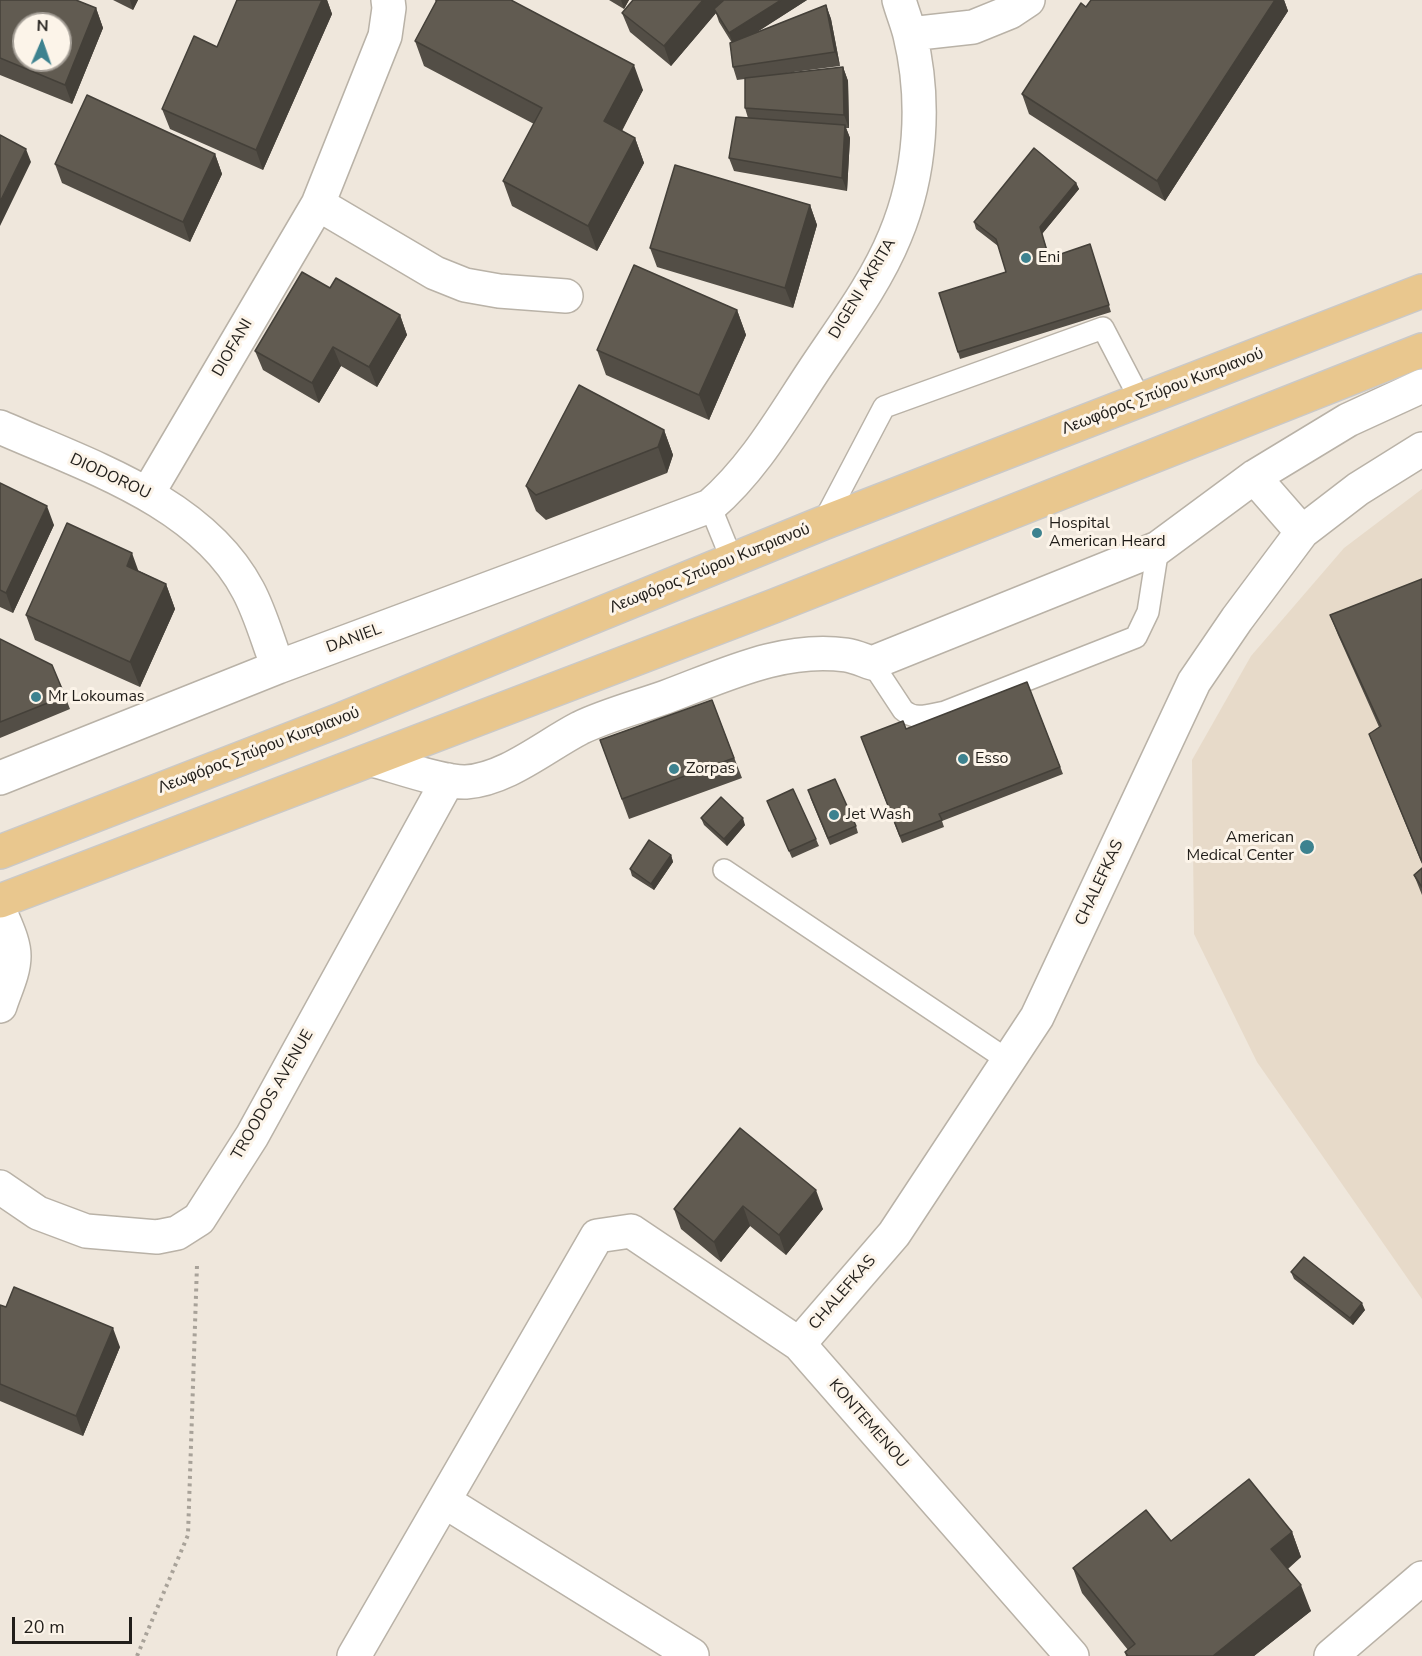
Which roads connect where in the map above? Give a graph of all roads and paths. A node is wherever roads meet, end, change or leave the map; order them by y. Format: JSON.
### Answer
{"nodes":[{"id":1,"x":388,"y":0,"type":"edge"},
{"id":2,"x":899,"y":0,"type":"edge"},
{"id":3,"x":1028,"y":0,"type":"edge"},
{"id":4,"x":910,"y":34,"type":"junction"},
{"id":5,"x":318,"y":204,"type":"junction"},
{"id":6,"x":1422,"y":273,"type":"edge"},
{"id":7,"x":566,"y":296,"type":"dead end"},
{"id":8,"x":1409,"y":297,"type":"edge"},
{"id":9,"x":1422,"y":350,"type":"edge"},
{"id":10,"x":1422,"y":386,"type":"edge"},
{"id":11,"x":1141,"y":401,"type":"junction"},
{"id":12,"x":0,"y":426,"type":"edge"},
{"id":13,"x":1422,"y":449,"type":"edge"},
{"id":14,"x":1254,"y":477,"type":"junction"},
{"id":15,"x":148,"y":493,"type":"junction"},
{"id":16,"x":710,"y":506,"type":"junction"},
{"id":17,"x":823,"y":524,"type":"junction"},
{"id":18,"x":1302,"y":532,"type":"junction"},
{"id":19,"x":1158,"y":548,"type":"junction"},
{"id":20,"x":732,"y":560,"type":"junction"},
{"id":21,"x":872,"y":663,"type":"junction"},
{"id":22,"x":278,"y":667,"type":"junction"},
{"id":23,"x":373,"y":760,"type":"junction"},
{"id":24,"x":0,"y":778,"type":"edge"},
{"id":25,"x":448,"y":780,"type":"junction"},
{"id":26,"x":0,"y":852,"type":"edge"},
{"id":27,"x":724,"y":870,"type":"dead end"},
{"id":28,"x":0,"y":901,"type":"edge"},
{"id":29,"x":0,"y":911,"type":"edge"},
{"id":30,"x":0,"y":1006,"type":"edge"},
{"id":31,"x":1009,"y":1061,"type":"junction"},
{"id":32,"x":0,"y":1186,"type":"edge"},
{"id":33,"x":199,"y":1220,"type":"junction"},
{"id":34,"x":799,"y":1344,"type":"junction"},
{"id":35,"x":444,"y":1501,"type":"junction"},
{"id":36,"x":1422,"y":1578,"type":"edge"},
{"id":37,"x":692,"y":1655,"type":"edge"},
{"id":38,"x":137,"y":1656,"type":"edge"},
{"id":39,"x":354,"y":1656,"type":"edge"},
{"id":40,"x":1072,"y":1656,"type":"edge"},
{"id":41,"x":1331,"y":1656,"type":"edge"}],
"edges":[{"from":1,"to":5,"type":"street","name":"DIOFANI"},
{"from":2,"to":4,"type":"street","name":"DIGENI AKRITA"},
{"from":3,"to":4,"type":"street"},
{"from":4,"to":16,"type":"street","name":"DIGENI AKRITA"},
{"from":5,"to":7,"type":"street"},
{"from":5,"to":15,"type":"street","name":"DIOFANI"},
{"from":6,"to":8,"type":"street"},
{"from":8,"to":11,"type":"main road","name":"Λεωφόρος Σπύρου Κυπριανού"},
{"from":9,"to":23,"type":"main road"},
{"from":10,"to":14,"type":"street"},
{"from":11,"to":17,"type":"main road","name":"Λεωφόρος Σπύρου Κυπριανού"},
{"from":11,"to":17,"type":"lane"},
{"from":12,"to":15,"type":"street","name":"DIODOROU"},
{"from":13,"to":18,"type":"street","name":"CHALEFKAS"},
{"from":14,"to":18,"type":"street"},
{"from":14,"to":19,"type":"street"},
{"from":15,"to":22,"type":"street","name":"DIODOROU"},
{"from":16,"to":20,"type":"lane"},
{"from":16,"to":22,"type":"street","name":"DANIEL"},
{"from":17,"to":20,"type":"main road","name":"Λεωφόρος Σπύρου Κυπριανού"},
{"from":18,"to":31,"type":"street","name":"CHALEFKAS"},
{"from":19,"to":21,"type":"street"},
{"from":19,"to":21,"type":"lane"},
{"from":20,"to":26,"type":"main road","name":"Λεωφόρος Σπύρου Κυπριανού"},
{"from":21,"to":25,"type":"street"},
{"from":22,"to":24,"type":"street","name":"DANIEL"},
{"from":23,"to":25,"type":"street"},
{"from":23,"to":28,"type":"main road"},
{"from":25,"to":33,"type":"street","name":"TROODOS AVENUE"},
{"from":27,"to":31,"type":"lane"},
{"from":29,"to":30,"type":"street"},
{"from":31,"to":34,"type":"street","name":"CHALEFKAS"},
{"from":32,"to":33,"type":"street","name":"TROODOS AVENUE"},
{"from":33,"to":38,"type":"path"},
{"from":34,"to":35,"type":"street","name":"KONTEMENOU"},
{"from":34,"to":40,"type":"street","name":"KONTEMENOU"},
{"from":35,"to":37,"type":"street"},
{"from":35,"to":39,"type":"street"},
{"from":36,"to":41,"type":"street"}]}
